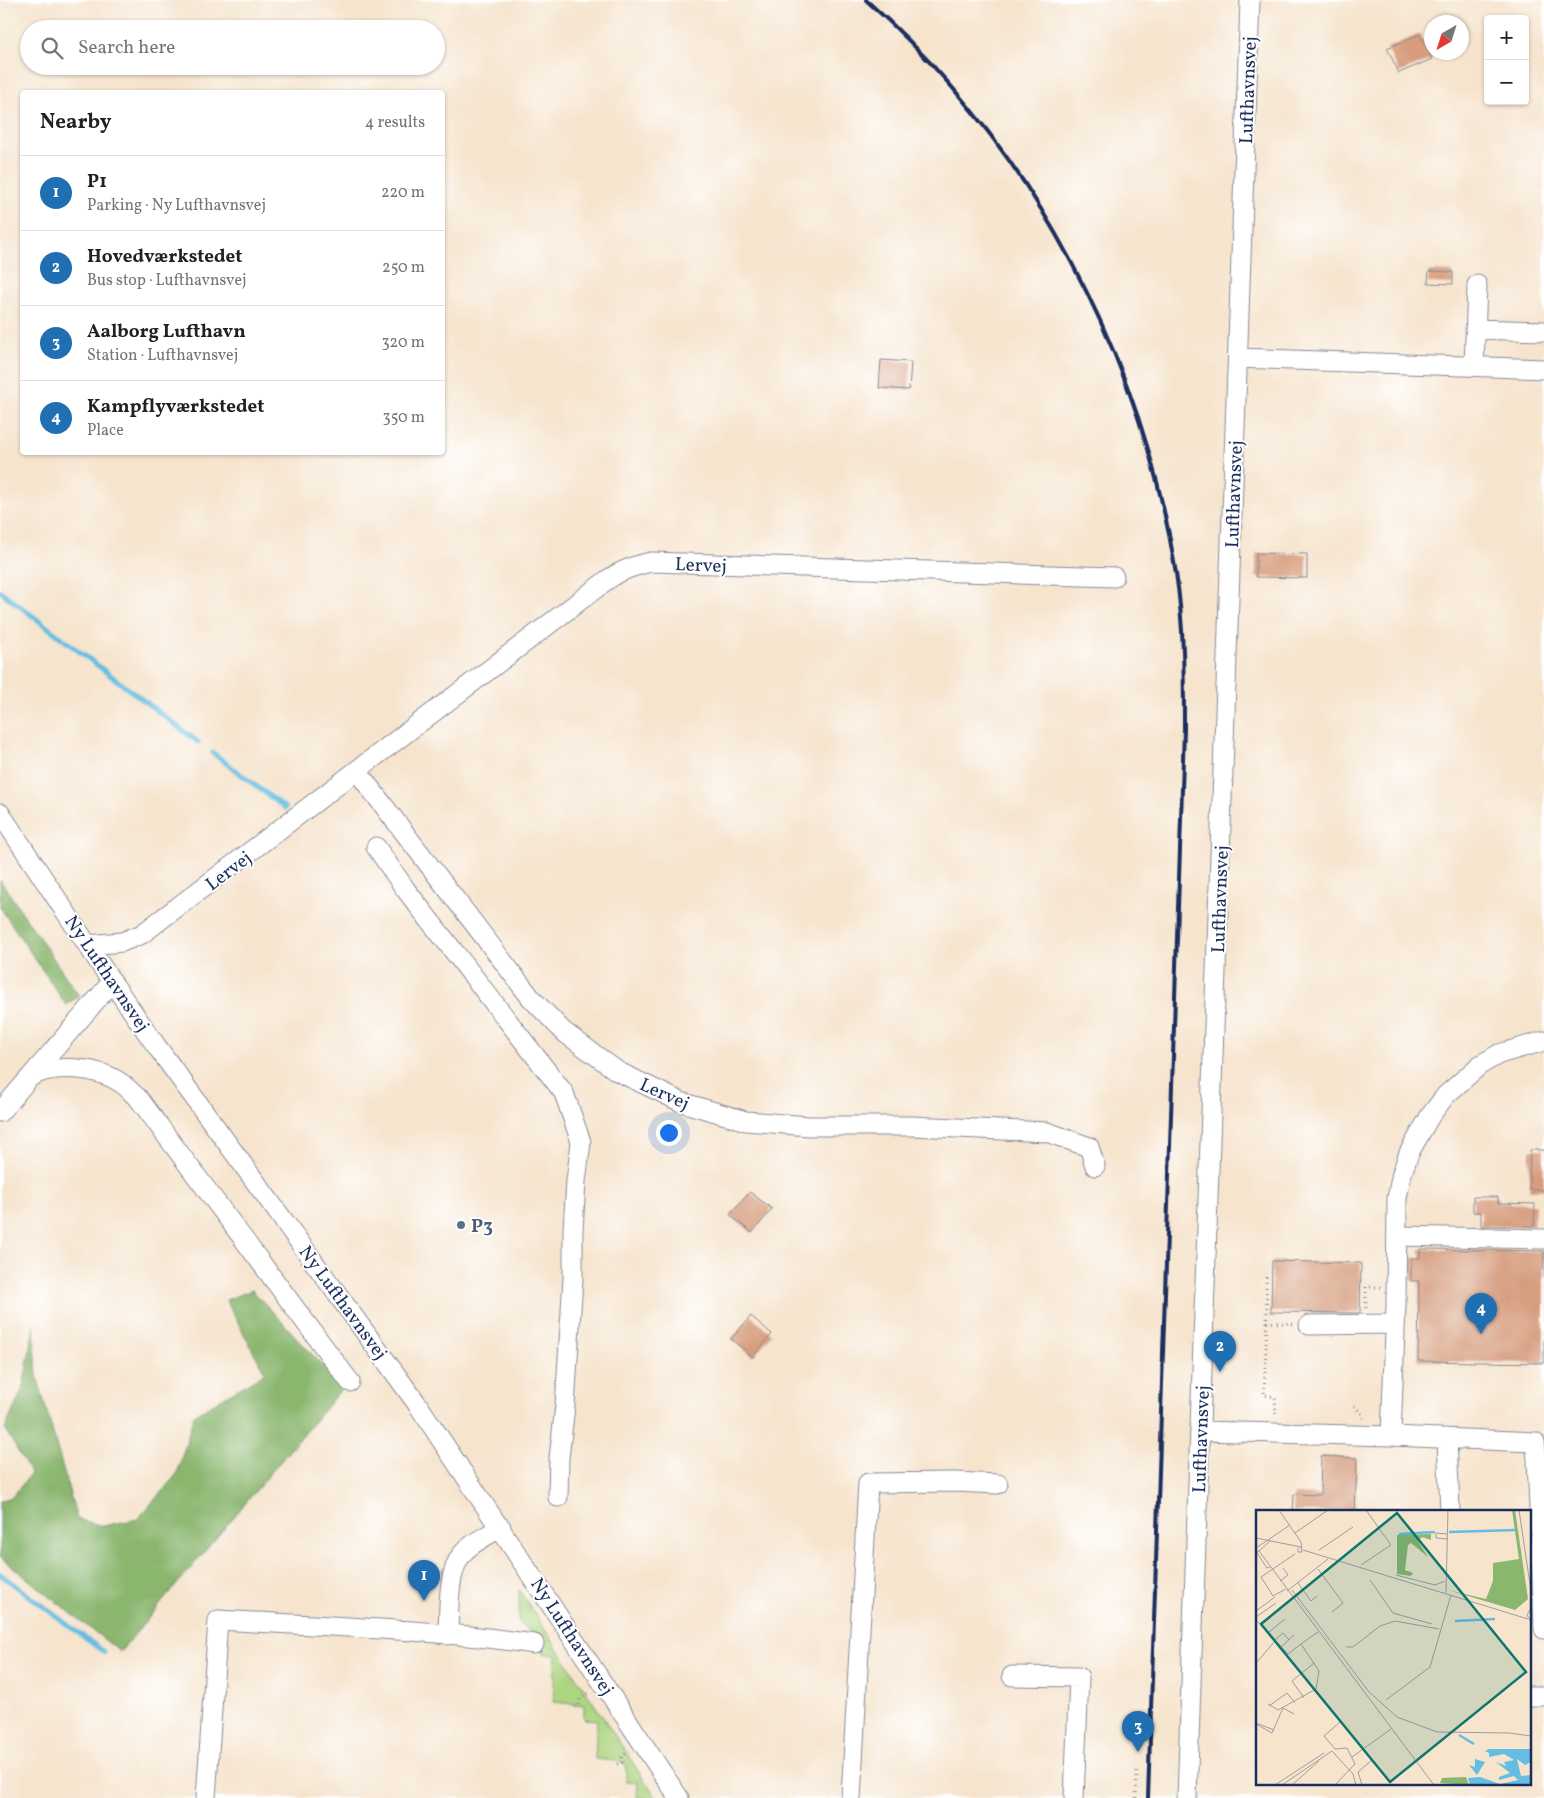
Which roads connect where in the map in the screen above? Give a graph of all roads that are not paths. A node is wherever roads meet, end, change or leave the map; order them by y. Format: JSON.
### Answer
{"nodes":[{"id":1,"x":1250,"y":0,"type":"edge"},
{"id":2,"x":1477,"y":285,"type":"dead end"},
{"id":3,"x":1476,"y":329,"type":"junction"},
{"id":4,"x":1544,"y":331,"type":"edge"},
{"id":5,"x":1238,"y":358,"type":"junction"},
{"id":6,"x":1474,"y":366,"type":"junction"},
{"id":7,"x":1544,"y":369,"type":"edge"},
{"id":8,"x":1114,"y":577,"type":"dead end"},
{"id":9,"x":357,"y":771,"type":"junction"},
{"id":10,"x":0,"y":813,"type":"edge"},
{"id":11,"x":376,"y":848,"type":"dead end"},
{"id":12,"x":88,"y":946,"type":"junction"},
{"id":13,"x":112,"y":982,"type":"junction"},
{"id":14,"x":1544,"y":1040,"type":"edge"},
{"id":15,"x":30,"y":1077,"type":"junction"},
{"id":16,"x":0,"y":1112,"type":"edge"},
{"id":17,"x":1095,"y":1166,"type":"dead end"},
{"id":18,"x":1397,"y":1236,"type":"junction"},
{"id":19,"x":1544,"y":1239,"type":"edge"},
{"id":20,"x":1395,"y":1324,"type":"junction"},
{"id":21,"x":1310,"y":1325,"type":"road end"},
{"id":22,"x":350,"y":1382,"type":"dead end"},
{"id":23,"x":1200,"y":1431,"type":"junction"},
{"id":24,"x":1391,"y":1436,"type":"junction"},
{"id":25,"x":1447,"y":1438,"type":"junction"},
{"id":26,"x":998,"y":1484,"type":"dead end"},
{"id":27,"x":558,"y":1497,"type":"dead end"},
{"id":28,"x":1450,"y":1510,"type":"edge"},
{"id":29,"x":501,"y":1527,"type":"junction"},
{"id":30,"x":1535,"y":1533,"type":"edge"},
{"id":31,"x":1540,"y":1608,"type":"edge"},
{"id":32,"x":1544,"y":1629,"type":"edge"},
{"id":33,"x":448,"y":1635,"type":"junction"},
{"id":34,"x":534,"y":1644,"type":"dead end"},
{"id":35,"x":1012,"y":1676,"type":"dead end"},
{"id":36,"x":206,"y":1798,"type":"edge"},
{"id":37,"x":679,"y":1798,"type":"edge"},
{"id":38,"x":851,"y":1798,"type":"edge"},
{"id":39,"x":1074,"y":1798,"type":"edge"},
{"id":40,"x":1187,"y":1798,"type":"edge"}],
"edges":[{"from":1,"to":5,"type":"street","name":"Lufthavnsvej"},
{"from":2,"to":3,"type":"street"},
{"from":3,"to":4,"type":"street"},
{"from":3,"to":6,"type":"street"},
{"from":5,"to":6,"type":"street"},
{"from":5,"to":23,"type":"street","name":"Lufthavnsvej"},
{"from":6,"to":7,"type":"street"},
{"from":8,"to":9,"type":"street","name":"Lervej"},
{"from":9,"to":12,"type":"street","name":"Lervej"},
{"from":9,"to":17,"type":"street","name":"Lervej"},
{"from":10,"to":12,"type":"street","name":"Ny Lufthavnsvej"},
{"from":11,"to":27,"type":"street"},
{"from":12,"to":13,"type":"street","name":"Ny Lufthavnsvej"},
{"from":13,"to":15,"type":"street"},
{"from":13,"to":29,"type":"street","name":"Ny Lufthavnsvej"},
{"from":14,"to":18,"type":"street"},
{"from":15,"to":16,"type":"street"},
{"from":15,"to":22,"type":"street"},
{"from":18,"to":19,"type":"street"},
{"from":18,"to":20,"type":"street"},
{"from":20,"to":21,"type":"street"},
{"from":20,"to":24,"type":"street"},
{"from":23,"to":24,"type":"street"},
{"from":23,"to":40,"type":"street","name":"Lufthavnsvej"},
{"from":24,"to":25,"type":"street"},
{"from":25,"to":28,"type":"street"},
{"from":25,"to":30,"type":"street"},
{"from":26,"to":38,"type":"street"},
{"from":29,"to":33,"type":"street"},
{"from":29,"to":37,"type":"street","name":"Ny Lufthavnsvej"},
{"from":30,"to":31,"type":"street"},
{"from":31,"to":32,"type":"street"},
{"from":33,"to":34,"type":"street"},
{"from":33,"to":36,"type":"street"},
{"from":35,"to":39,"type":"street"}]}
